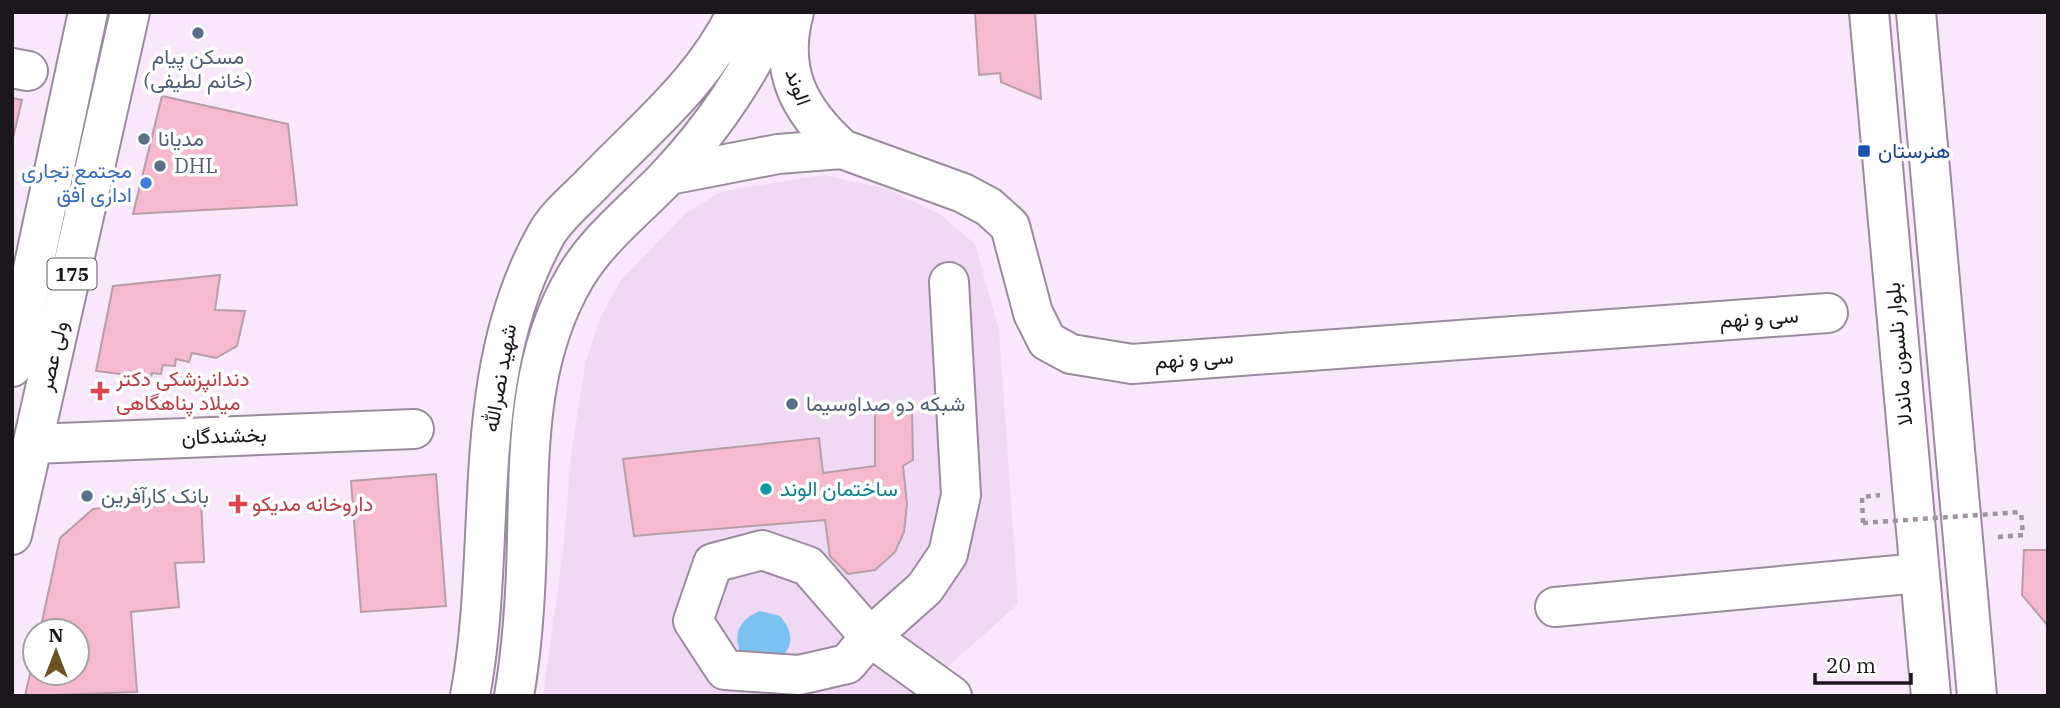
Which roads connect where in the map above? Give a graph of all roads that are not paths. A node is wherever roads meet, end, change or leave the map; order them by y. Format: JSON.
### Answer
{"nodes":[{"id":1,"x":88,"y":12,"type":"edge"},
{"id":2,"x":130,"y":12,"type":"edge"},
{"id":3,"x":737,"y":12,"type":"edge"},
{"id":4,"x":777,"y":12,"type":"edge"},
{"id":5,"x":794,"y":12,"type":"edge"},
{"id":6,"x":1869,"y":12,"type":"edge"},
{"id":7,"x":1916,"y":12,"type":"edge"},
{"id":8,"x":842,"y":149,"type":"junction"},
{"id":9,"x":669,"y":175,"type":"junction"},
{"id":10,"x":949,"y":282,"type":"dead end"},
{"id":11,"x":1828,"y":313,"type":"dead end"},
{"id":12,"x":12,"y":367,"type":"edge"},
{"id":13,"x":414,"y":429,"type":"dead end"},
{"id":14,"x":33,"y":444,"type":"junction"},
{"id":15,"x":12,"y":535,"type":"edge"},
{"id":16,"x":1919,"y":573,"type":"junction"},
{"id":17,"x":1555,"y":607,"type":"dead end"},
{"id":18,"x":951,"y":694,"type":"edge"},
{"id":19,"x":470,"y":696,"type":"edge"},
{"id":20,"x":514,"y":696,"type":"edge"},
{"id":21,"x":1931,"y":696,"type":"edge"},
{"id":22,"x":1977,"y":696,"type":"edge"}],
"edges":[{"from":1,"to":12,"type":"main road"},
{"from":2,"to":14,"type":"main road","name":"ولی عصر","number":"175"},
{"from":3,"to":19,"type":"main road","name":"شهید نصرالله"},
{"from":4,"to":9,"type":"main road","name":"شهید نصرالله"},
{"from":5,"to":8,"type":"main road","name":"الوند"},
{"from":6,"to":16,"type":"main road","name":"بلوار نلسون ماندلا"},
{"from":7,"to":22,"type":"main road"},
{"from":8,"to":9,"type":"main road","name":"سی و نهم"},
{"from":8,"to":11,"type":"main road","name":"سی و نهم"},
{"from":9,"to":20,"type":"main road","name":"شهید نصرالله"},
{"from":10,"to":18,"type":"main road"},
{"from":13,"to":14,"type":"main road","name":"بخشندگان"},
{"from":14,"to":15,"type":"main road","name":"ولی عصر","number":"175"},
{"from":16,"to":17,"type":"main road"},
{"from":16,"to":21,"type":"main road","name":"بلوار نلسون ماندلا"}]}
